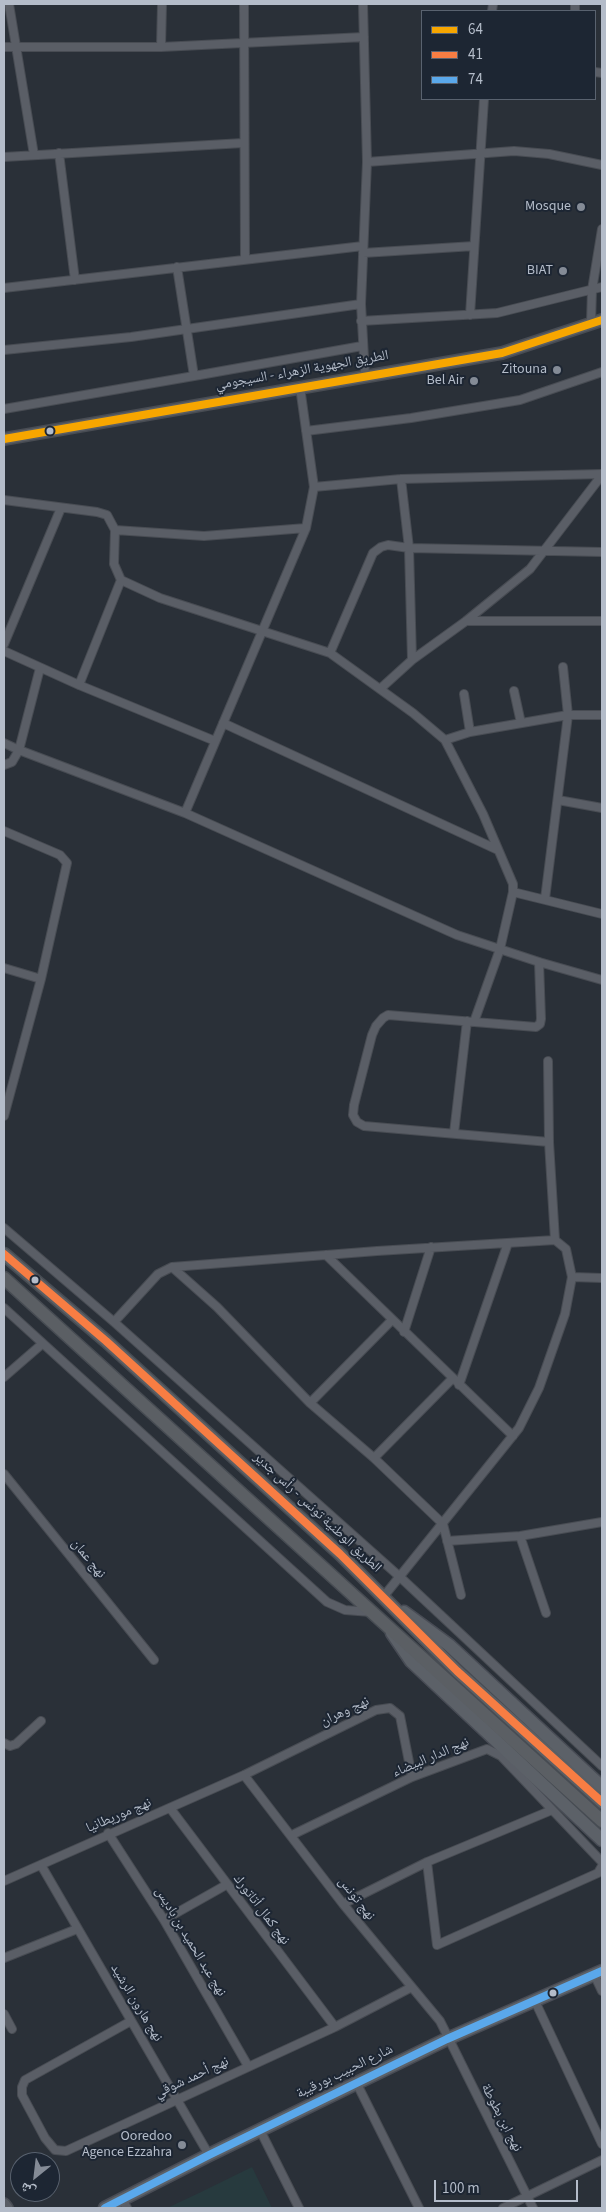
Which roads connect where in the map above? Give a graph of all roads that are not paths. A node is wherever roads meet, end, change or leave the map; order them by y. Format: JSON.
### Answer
{"nodes":[{"id":1,"x":10,"y":4,"type":"edge"},
{"id":2,"x":162,"y":4,"type":"edge"},
{"id":3,"x":244,"y":4,"type":"edge"},
{"id":4,"x":364,"y":4,"type":"edge"},
{"id":5,"x":364,"y":37,"type":"junction"},
{"id":6,"x":244,"y":43,"type":"junction"},
{"id":7,"x":4,"y":47,"type":"edge"},
{"id":8,"x":16,"y":47,"type":"junction"},
{"id":9,"x":162,"y":47,"type":"junction"},
{"id":10,"x":484,"y":100,"type":"edge"},
{"id":11,"x":243,"y":143,"type":"junction"},
{"id":12,"x":479,"y":152,"type":"junction"},
{"id":13,"x":59,"y":153,"type":"junction"},
{"id":14,"x":34,"y":155,"type":"junction"},
{"id":15,"x":4,"y":157,"type":"edge"},
{"id":16,"x":367,"y":162,"type":"junction"},
{"id":17,"x":602,"y":165,"type":"edge"},
{"id":18,"x":602,"y":229,"type":"edge"},
{"id":19,"x":474,"y":246,"type":"junction"},
{"id":20,"x":363,"y":249,"type":"junction"},
{"id":21,"x":245,"y":259,"type":"junction"},
{"id":22,"x":177,"y":267,"type":"junction"},
{"id":23,"x":76,"y":280,"type":"junction"},
{"id":24,"x":602,"y":286,"type":"edge"},
{"id":25,"x":4,"y":288,"type":"edge"},
{"id":26,"x":592,"y":290,"type":"junction"},
{"id":27,"x":361,"y":304,"type":"junction"},
{"id":28,"x":470,"y":315,"type":"junction"},
{"id":29,"x":361,"y":321,"type":"junction"},
{"id":30,"x":597,"y":322,"type":"edge"},
{"id":31,"x":187,"y":329,"type":"junction"},
{"id":32,"x":362,"y":346,"type":"junction"},
{"id":33,"x":4,"y":350,"type":"edge"},
{"id":34,"x":602,"y":372,"type":"edge"},
{"id":35,"x":365,"y":375,"type":"junction"},
{"id":36,"x":194,"y":376,"type":"junction"},
{"id":37,"x":300,"y":387,"type":"junction"},
{"id":38,"x":4,"y":409,"type":"edge"},
{"id":39,"x":306,"y":431,"type":"junction"},
{"id":40,"x":4,"y":439,"type":"edge"},
{"id":41,"x":602,"y":474,"type":"edge"},
{"id":42,"x":401,"y":479,"type":"junction"},
{"id":43,"x":314,"y":487,"type":"junction"},
{"id":44,"x":4,"y":500,"type":"edge"},
{"id":45,"x":61,"y":508,"type":"junction"},
{"id":46,"x":306,"y":528,"type":"junction"},
{"id":47,"x":115,"y":530,"type":"junction"},
{"id":48,"x":409,"y":548,"type":"junction"},
{"id":49,"x":546,"y":551,"type":"junction"},
{"id":50,"x":602,"y":552,"type":"edge"},
{"id":51,"x":121,"y":580,"type":"junction"},
{"id":52,"x":466,"y":621,"type":"junction"},
{"id":53,"x":602,"y":621,"type":"edge"},
{"id":54,"x":263,"y":629,"type":"junction"},
{"id":55,"x":4,"y":644,"type":"edge"},
{"id":56,"x":4,"y":651,"type":"edge"},
{"id":57,"x":330,"y":653,"type":"junction"},
{"id":58,"x":412,"y":660,"type":"junction"},
{"id":59,"x":563,"y":667,"type":"dead end"},
{"id":60,"x":40,"y":668,"type":"junction"},
{"id":61,"x":79,"y":685,"type":"junction"},
{"id":62,"x":380,"y":689,"type":"junction"},
{"id":63,"x":514,"y":691,"type":"dead end"},
{"id":64,"x":464,"y":694,"type":"dead end"},
{"id":65,"x":568,"y":715,"type":"junction"},
{"id":66,"x":602,"y":715,"type":"edge"},
{"id":67,"x":223,"y":723,"type":"junction"},
{"id":68,"x":521,"y":723,"type":"junction"},
{"id":69,"x":470,"y":732,"type":"junction"},
{"id":70,"x":445,"y":740,"type":"junction"},
{"id":71,"x":215,"y":741,"type":"junction"},
{"id":72,"x":4,"y":743,"type":"edge"},
{"id":73,"x":19,"y":750,"type":"junction"},
{"id":74,"x":4,"y":765,"type":"edge"},
{"id":75,"x":558,"y":800,"type":"junction"},
{"id":76,"x":602,"y":808,"type":"edge"},
{"id":77,"x":185,"y":813,"type":"junction"},
{"id":78,"x":4,"y":831,"type":"edge"},
{"id":79,"x":498,"y":850,"type":"junction"},
{"id":80,"x":513,"y":892,"type":"junction"},
{"id":81,"x":545,"y":899,"type":"junction"},
{"id":82,"x":602,"y":914,"type":"edge"},
{"id":83,"x":500,"y":949,"type":"junction"},
{"id":84,"x":539,"y":962,"type":"junction"},
{"id":85,"x":4,"y":968,"type":"edge"},
{"id":86,"x":41,"y":979,"type":"junction"},
{"id":87,"x":602,"y":980,"type":"edge"},
{"id":88,"x":470,"y":1021,"type":"junction"},
{"id":89,"x":548,"y":1060,"type":"dead end"},
{"id":90,"x":4,"y":1116,"type":"edge"},
{"id":91,"x":454,"y":1134,"type":"junction"},
{"id":92,"x":549,"y":1142,"type":"junction"},
{"id":93,"x":4,"y":1228,"type":"edge"},
{"id":94,"x":555,"y":1240,"type":"junction"},
{"id":95,"x":508,"y":1242,"type":"junction"},
{"id":96,"x":431,"y":1247,"type":"junction"},
{"id":97,"x":4,"y":1254,"type":"edge"},
{"id":98,"x":326,"y":1255,"type":"junction"},
{"id":99,"x":172,"y":1267,"type":"junction"},
{"id":100,"x":572,"y":1277,"type":"junction"},
{"id":101,"x":4,"y":1278,"type":"edge"},
{"id":102,"x":602,"y":1278,"type":"edge"},
{"id":103,"x":4,"y":1308,"type":"edge"},
{"id":104,"x":392,"y":1320,"type":"junction"},
{"id":105,"x":114,"y":1322,"type":"junction"},
{"id":106,"x":404,"y":1332,"type":"junction"},
{"id":107,"x":42,"y":1344,"type":"junction"},
{"id":108,"x":4,"y":1377,"type":"edge"},
{"id":109,"x":452,"y":1379,"type":"junction"},
{"id":110,"x":459,"y":1385,"type":"junction"},
{"id":111,"x":310,"y":1403,"type":"junction"},
{"id":112,"x":513,"y":1436,"type":"junction"},
{"id":113,"x":374,"y":1458,"type":"junction"},
{"id":114,"x":4,"y":1474,"type":"edge"},
{"id":115,"x":602,"y":1522,"type":"edge"},
{"id":116,"x":443,"y":1524,"type":"junction"},
{"id":117,"x":520,"y":1536,"type":"junction"},
{"id":118,"x":447,"y":1541,"type":"junction"},
{"id":119,"x":400,"y":1577,"type":"junction"},
{"id":120,"x":461,"y":1595,"type":"dead end"},
{"id":121,"x":386,"y":1599,"type":"junction"},
{"id":122,"x":546,"y":1613,"type":"dead end"},
{"id":123,"x":378,"y":1615,"type":"junction"},
{"id":124,"x":154,"y":1660,"type":"dead end"},
{"id":125,"x":454,"y":1676,"type":"junction"},
{"id":126,"x":41,"y":1721,"type":"dead end"},
{"id":127,"x":4,"y":1743,"type":"edge"},
{"id":128,"x":602,"y":1766,"type":"edge"},
{"id":129,"x":244,"y":1775,"type":"junction"},
{"id":130,"x":412,"y":1778,"type":"junction"},
{"id":131,"x":602,"y":1787,"type":"edge"},
{"id":132,"x":602,"y":1802,"type":"edge"},
{"id":133,"x":170,"y":1808,"type":"junction"},
{"id":134,"x":552,"y":1810,"type":"junction"},
{"id":135,"x":602,"y":1821,"type":"edge"},
{"id":136,"x":108,"y":1833,"type":"junction"},
{"id":137,"x":292,"y":1835,"type":"junction"},
{"id":138,"x":602,"y":1840,"type":"edge"},
{"id":139,"x":427,"y":1862,"type":"junction"},
{"id":140,"x":41,"y":1865,"type":"junction"},
{"id":141,"x":602,"y":1865,"type":"edge"},
{"id":142,"x":4,"y":1881,"type":"edge"},
{"id":143,"x":226,"y":1885,"type":"junction"},
{"id":144,"x":343,"y":1904,"type":"junction"},
{"id":145,"x":164,"y":1920,"type":"junction"},
{"id":146,"x":77,"y":1929,"type":"junction"},
{"id":147,"x":4,"y":1958,"type":"edge"},
{"id":148,"x":598,"y":1972,"type":"edge"},
{"id":149,"x":410,"y":1988,"type":"junction"},
{"id":150,"x":602,"y":1991,"type":"edge"},
{"id":151,"x":534,"y":1999,"type":"junction"},
{"id":152,"x":4,"y":2014,"type":"edge"},
{"id":153,"x":131,"y":2021,"type":"junction"},
{"id":154,"x":335,"y":2027,"type":"junction"},
{"id":155,"x":12,"y":2029,"type":"dead end"},
{"id":156,"x":447,"y":2039,"type":"junction"},
{"id":157,"x":248,"y":2066,"type":"junction"},
{"id":158,"x":357,"y":2084,"type":"junction"},
{"id":159,"x":178,"y":2099,"type":"junction"},
{"id":160,"x":260,"y":2130,"type":"junction"},
{"id":161,"x":602,"y":2144,"type":"edge"},
{"id":162,"x":209,"y":2155,"type":"junction"},
{"id":163,"x":602,"y":2160,"type":"edge"},
{"id":164,"x":526,"y":2195,"type":"junction"},
{"id":165,"x":125,"y":2204,"type":"edge"},
{"id":166,"x":105,"y":2208,"type":"edge"},
{"id":167,"x":299,"y":2208,"type":"edge"},
{"id":168,"x":419,"y":2208,"type":"edge"},
{"id":169,"x":503,"y":2208,"type":"edge"},
{"id":170,"x":532,"y":2208,"type":"edge"}],
"edges":[{"from":1,"to":8,"type":"street"},
{"from":2,"to":9,"type":"street"},
{"from":3,"to":6,"type":"street"},
{"from":4,"to":5,"type":"street"},
{"from":5,"to":6,"type":"street"},
{"from":5,"to":16,"type":"street"},
{"from":6,"to":9,"type":"street"},
{"from":6,"to":11,"type":"street"},
{"from":7,"to":8,"type":"street"},
{"from":8,"to":9,"type":"street"},
{"from":8,"to":14,"type":"street"},
{"from":10,"to":12,"type":"street"},
{"from":11,"to":13,"type":"street"},
{"from":11,"to":21,"type":"street"},
{"from":12,"to":16,"type":"street"},
{"from":12,"to":17,"type":"street"},
{"from":12,"to":19,"type":"street"},
{"from":13,"to":14,"type":"street"},
{"from":13,"to":23,"type":"street"},
{"from":14,"to":15,"type":"street"},
{"from":16,"to":20,"type":"street"},
{"from":18,"to":26,"type":"street"},
{"from":19,"to":20,"type":"street"},
{"from":19,"to":28,"type":"street"},
{"from":20,"to":21,"type":"street"},
{"from":20,"to":27,"type":"street"},
{"from":21,"to":22,"type":"street"},
{"from":22,"to":23,"type":"street"},
{"from":22,"to":31,"type":"street"},
{"from":23,"to":25,"type":"street"},
{"from":24,"to":26,"type":"street"},
{"from":26,"to":28,"type":"street"},
{"from":26,"to":30,"type":"street"},
{"from":27,"to":29,"type":"street"},
{"from":27,"to":31,"type":"street"},
{"from":28,"to":29,"type":"street"},
{"from":29,"to":32,"type":"street"},
{"from":30,"to":35,"type":"main road","name":"الطريق الجهوية الزهراء - السيجومي"},
{"from":31,"to":33,"type":"street"},
{"from":31,"to":36,"type":"street"},
{"from":32,"to":35,"type":"street"},
{"from":32,"to":36,"type":"street"},
{"from":34,"to":39,"type":"street"},
{"from":35,"to":37,"type":"main road","name":"الطريق الجهوية الزهراء - السيجومي"},
{"from":36,"to":38,"type":"street"},
{"from":37,"to":39,"type":"street"},
{"from":37,"to":40,"type":"main road","name":"الطريق الجهوية الزهراء - السيجومي"},
{"from":39,"to":43,"type":"street"},
{"from":41,"to":42,"type":"street"},
{"from":41,"to":49,"type":"street"},
{"from":42,"to":43,"type":"street"},
{"from":42,"to":48,"type":"street"},
{"from":43,"to":46,"type":"street"},
{"from":44,"to":45,"type":"street"},
{"from":45,"to":47,"type":"street"},
{"from":45,"to":55,"type":"street"},
{"from":46,"to":47,"type":"street"},
{"from":46,"to":54,"type":"street"},
{"from":47,"to":51,"type":"street"},
{"from":48,"to":49,"type":"street"},
{"from":48,"to":57,"type":"street"},
{"from":48,"to":58,"type":"street"},
{"from":49,"to":50,"type":"street"},
{"from":49,"to":52,"type":"street"},
{"from":51,"to":54,"type":"street"},
{"from":51,"to":61,"type":"street"},
{"from":52,"to":53,"type":"street"},
{"from":52,"to":58,"type":"street"},
{"from":54,"to":57,"type":"street"},
{"from":54,"to":67,"type":"street"},
{"from":56,"to":60,"type":"street"},
{"from":57,"to":62,"type":"street"},
{"from":58,"to":62,"type":"street"},
{"from":59,"to":65,"type":"street"},
{"from":60,"to":61,"type":"street"},
{"from":60,"to":73,"type":"street"},
{"from":61,"to":71,"type":"street"},
{"from":62,"to":70,"type":"street"},
{"from":63,"to":68,"type":"street"},
{"from":64,"to":69,"type":"street"},
{"from":65,"to":66,"type":"street"},
{"from":65,"to":68,"type":"street"},
{"from":65,"to":75,"type":"street"},
{"from":67,"to":71,"type":"street"},
{"from":67,"to":79,"type":"street"},
{"from":68,"to":69,"type":"street"},
{"from":69,"to":70,"type":"street"},
{"from":70,"to":79,"type":"street"},
{"from":71,"to":77,"type":"street"},
{"from":72,"to":73,"type":"street"},
{"from":73,"to":74,"type":"street"},
{"from":73,"to":77,"type":"street"},
{"from":75,"to":76,"type":"street"},
{"from":75,"to":81,"type":"street"},
{"from":77,"to":83,"type":"street"},
{"from":78,"to":86,"type":"street"},
{"from":79,"to":80,"type":"street"},
{"from":80,"to":81,"type":"street"},
{"from":80,"to":83,"type":"street"},
{"from":81,"to":82,"type":"street"},
{"from":83,"to":84,"type":"street"},
{"from":83,"to":88,"type":"street"},
{"from":84,"to":87,"type":"street"},
{"from":84,"to":88,"type":"street"},
{"from":85,"to":86,"type":"street"},
{"from":86,"to":90,"type":"street"},
{"from":88,"to":91,"type":"street"},
{"from":88,"to":91,"type":"street"},
{"from":89,"to":92,"type":"street"},
{"from":91,"to":92,"type":"street"},
{"from":92,"to":94,"type":"street"},
{"from":93,"to":105,"type":"street"},
{"from":94,"to":95,"type":"street"},
{"from":94,"to":100,"type":"street"},
{"from":95,"to":96,"type":"street"},
{"from":95,"to":110,"type":"street"},
{"from":96,"to":98,"type":"street"},
{"from":96,"to":106,"type":"street"},
{"from":97,"to":121,"type":"highway","name":"الطريق الوطنية تونس - رأس جدير"},
{"from":98,"to":99,"type":"street"},
{"from":98,"to":104,"type":"street"},
{"from":99,"to":105,"type":"street"},
{"from":99,"to":111,"type":"street"},
{"from":100,"to":102,"type":"street"},
{"from":100,"to":112,"type":"street"},
{"from":101,"to":123,"type":"highway","name":"الطريق الوطنية تونس - رأس جدير"},
{"from":103,"to":107,"type":"street"},
{"from":104,"to":106,"type":"street"},
{"from":104,"to":111,"type":"street"},
{"from":105,"to":119,"type":"street"},
{"from":106,"to":109,"type":"street"},
{"from":107,"to":108,"type":"street"},
{"from":107,"to":123,"type":"street"},
{"from":109,"to":110,"type":"street"},
{"from":109,"to":113,"type":"street"},
{"from":110,"to":112,"type":"street"},
{"from":111,"to":113,"type":"street"},
{"from":112,"to":116,"type":"street"},
{"from":113,"to":116,"type":"street"},
{"from":114,"to":124,"type":"street","name":"نهج عمان"},
{"from":115,"to":117,"type":"street"},
{"from":116,"to":118,"type":"street"},
{"from":116,"to":119,"type":"street"},
{"from":117,"to":118,"type":"street"},
{"from":117,"to":122,"type":"street"},
{"from":118,"to":120,"type":"street"},
{"from":119,"to":121,"type":"street"},
{"from":119,"to":128,"type":"street"},
{"from":121,"to":125,"type":"highway","name":"الطريق الوطنية تونس - رأس جدير"},
{"from":121,"to":131,"type":"main road"},
{"from":123,"to":125,"type":"highway","name":"الطريق الوطنية تونس - رأس جدير"},
{"from":123,"to":138,"type":"main road"},
{"from":125,"to":132,"type":"highway","name":"الطريق الوطنية تونس - رأس جدير"},
{"from":125,"to":135,"type":"highway","name":"الطريق الوطنية تونس - رأس جدير"},
{"from":126,"to":127,"type":"street"},
{"from":129,"to":130,"type":"street","name":"نهج وهران"},
{"from":129,"to":133,"type":"street","name":"نهج موريطانيا"},
{"from":129,"to":137,"type":"street","name":"نهج تونس"},
{"from":130,"to":134,"type":"street","name":"نهج الدار البيضاء"},
{"from":130,"to":137,"type":"street","name":"نهج الدار البيضاء"},
{"from":133,"to":136,"type":"street","name":"نهج موريطانيا"},
{"from":133,"to":143,"type":"street","name":"نهج كمال أتاتورك"},
{"from":134,"to":139,"type":"street"},
{"from":134,"to":141,"type":"street","name":"نهج الدار البيضاء"},
{"from":136,"to":140,"type":"street","name":"نهج موريطانيا"},
{"from":136,"to":145,"type":"street","name":"نهج عبد الحميد بن باديس"},
{"from":137,"to":144,"type":"street","name":"نهج تونس"},
{"from":139,"to":141,"type":"street"},
{"from":139,"to":144,"type":"street"},
{"from":140,"to":142,"type":"street","name":"نهج موريطانيا"},
{"from":140,"to":146,"type":"street","name":"نهج هارون الرشيد"},
{"from":143,"to":145,"type":"street"},
{"from":143,"to":154,"type":"street","name":"نهج كمال أتاتورك"},
{"from":144,"to":149,"type":"street","name":"نهج تونس"},
{"from":145,"to":157,"type":"street","name":"نهج عبد الحميد بن باديس"},
{"from":146,"to":147,"type":"street"},
{"from":146,"to":153,"type":"street","name":"نهج هارون الرشيد"},
{"from":148,"to":150,"type":"street"},
{"from":148,"to":151,"type":"main road","name":"شارع الحبيب بورقيبة"},
{"from":149,"to":154,"type":"street","name":"نهج أحمد شوقي"},
{"from":149,"to":156,"type":"street","name":"نهج تونس"},
{"from":151,"to":156,"type":"main road","name":"شارع الحبيب بورقيبة"},
{"from":151,"to":161,"type":"street"},
{"from":152,"to":155,"type":"street"},
{"from":153,"to":159,"type":"street","name":"نهج هارون الرشيد"},
{"from":153,"to":159,"type":"street","name":"نهج أحمد شوقي"},
{"from":154,"to":157,"type":"street","name":"نهج أحمد شوقي"},
{"from":156,"to":158,"type":"main road","name":"شارع الحبيب بورقيبة"},
{"from":156,"to":164,"type":"street","name":"نهج ابن بطوطة"},
{"from":157,"to":159,"type":"street","name":"نهج أحمد شوقي"},
{"from":158,"to":160,"type":"main road","name":"شارع الحبيب بورقيبة"},
{"from":158,"to":168,"type":"street"},
{"from":159,"to":162,"type":"street","name":"نهج هارون الرشيد"},
{"from":160,"to":162,"type":"main road","name":"شارع الحبيب بورقيبة"},
{"from":160,"to":167,"type":"street"},
{"from":162,"to":165,"type":"main road","name":"شارع الحبيب بورقيبة"},
{"from":163,"to":164,"type":"street"},
{"from":164,"to":169,"type":"street"},
{"from":164,"to":170,"type":"street","name":"نهج ابن بطوطة"},
{"from":165,"to":166,"type":"main road","name":"شارع الحبيب بورقيبة"}]}
